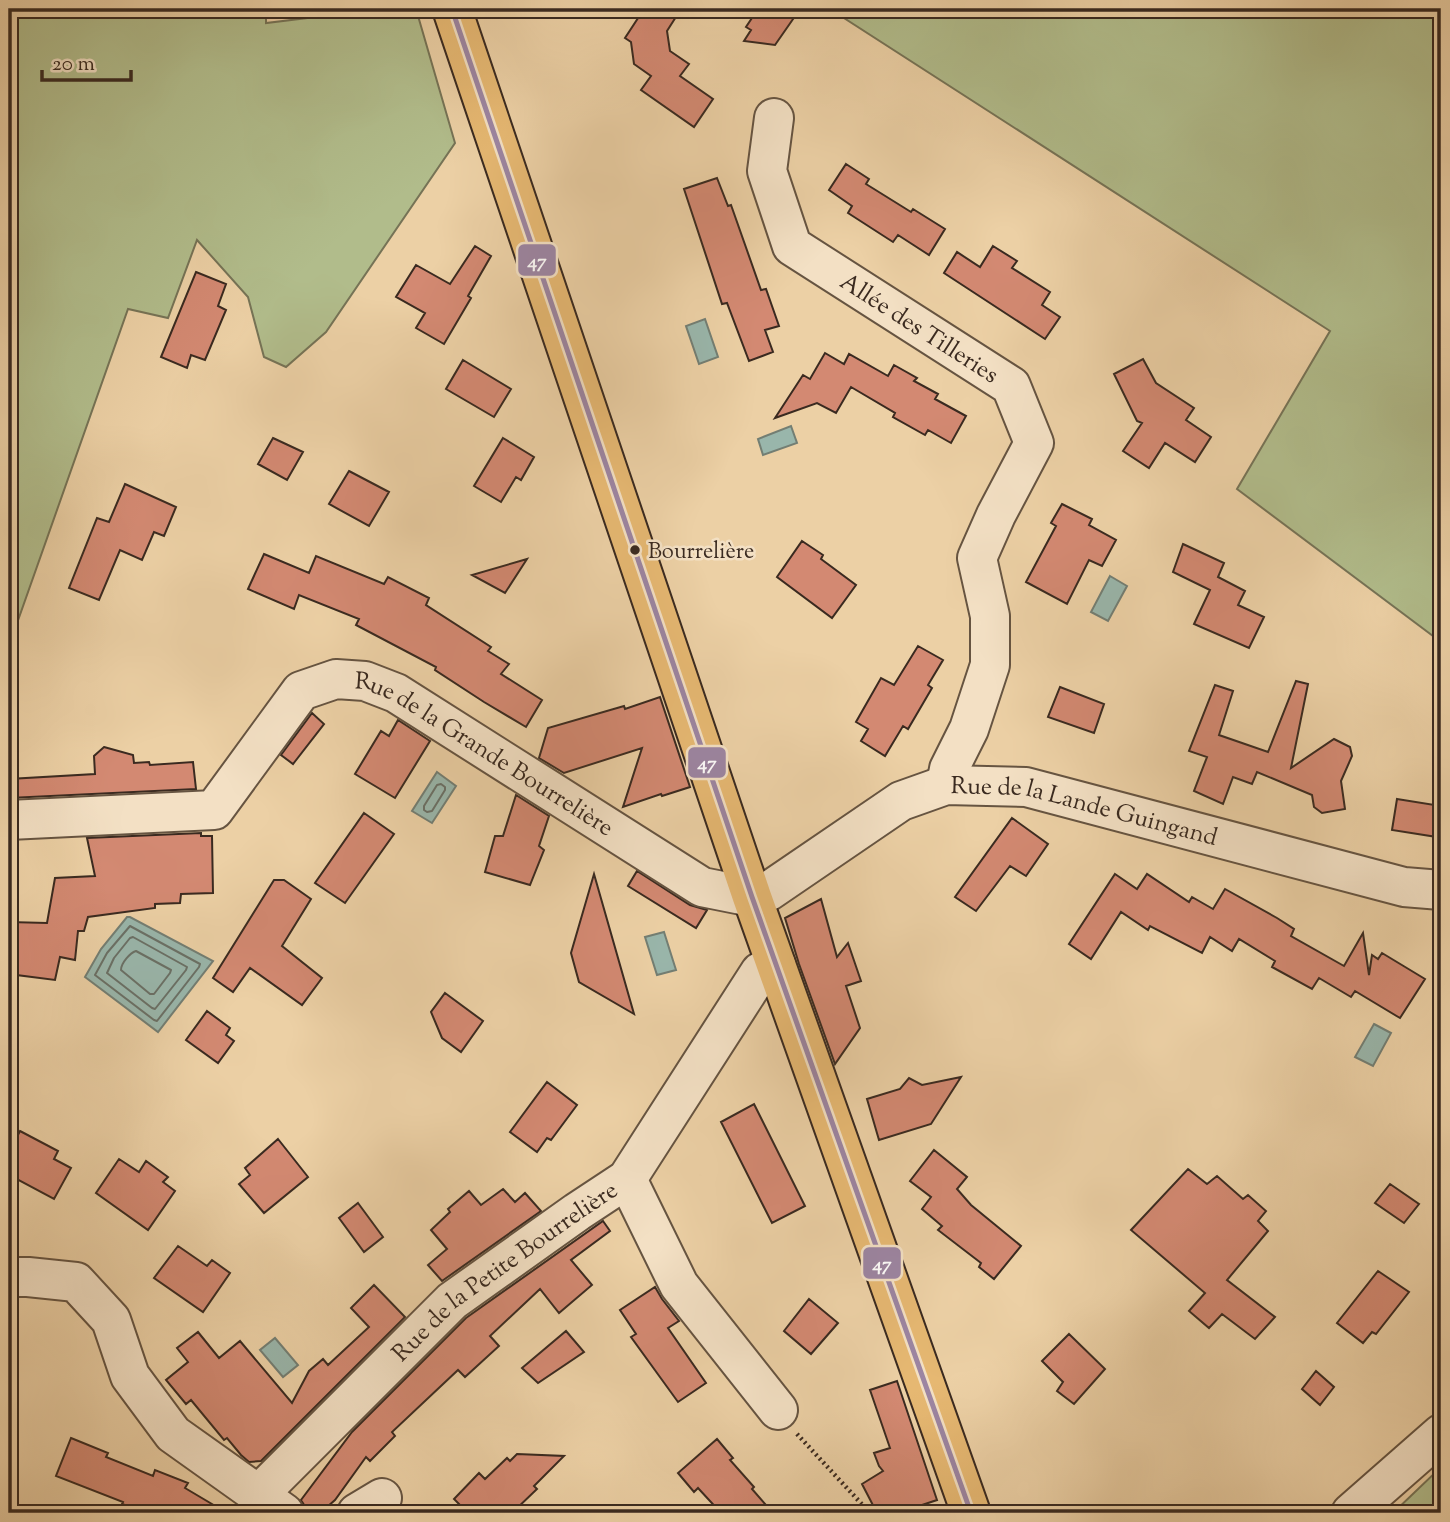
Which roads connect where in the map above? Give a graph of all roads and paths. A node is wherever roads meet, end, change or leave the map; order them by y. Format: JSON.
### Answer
{"nodes":[{"id":1,"x":452,"y":9,"type":"edge"},
{"id":2,"x":774,"y":118,"type":"dead end"},
{"id":3,"x":946,"y":785,"type":"junction"},
{"id":4,"x":9,"y":820,"type":"edge"},
{"id":5,"x":1441,"y":890,"type":"edge"},
{"id":6,"x":752,"y":897,"type":"junction"},
{"id":7,"x":776,"y":965,"type":"junction"},
{"id":8,"x":627,"y":1179,"type":"junction"},
{"id":9,"x":9,"y":1277,"type":"edge"},
{"id":10,"x":778,"y":1410,"type":"joint"},
{"id":11,"x":1441,"y":1434,"type":"edge"},
{"id":12,"x":271,"y":1504,"type":"edge"},
{"id":13,"x":870,"y":1513,"type":"edge"},
{"id":14,"x":971,"y":1513,"type":"edge"},
{"id":15,"x":1351,"y":1513,"type":"edge"}],
"edges":[{"from":1,"to":6,"type":"main road"},
{"from":2,"to":3,"type":"street","name":"Allée des Tilleries"},
{"from":3,"to":5,"type":"street","name":"Rue de la Lande Guingand"},
{"from":3,"to":6,"type":"street","name":"Rue de la Lande Guingand"},
{"from":4,"to":6,"type":"street","name":"Rue de la Grande Bourrelière"},
{"from":6,"to":7,"type":"main road"},
{"from":7,"to":8,"type":"street","name":"Rue de la Petite Bourrelière"},
{"from":7,"to":14,"type":"main road"},
{"from":8,"to":10,"type":"street"},
{"from":8,"to":12,"type":"street","name":"Rue de la Petite Bourrelière"},
{"from":9,"to":12,"type":"street","name":"Rue de la Petite Bourrelière"},
{"from":10,"to":13,"type":"path"},
{"from":11,"to":15,"type":"street"}]}
